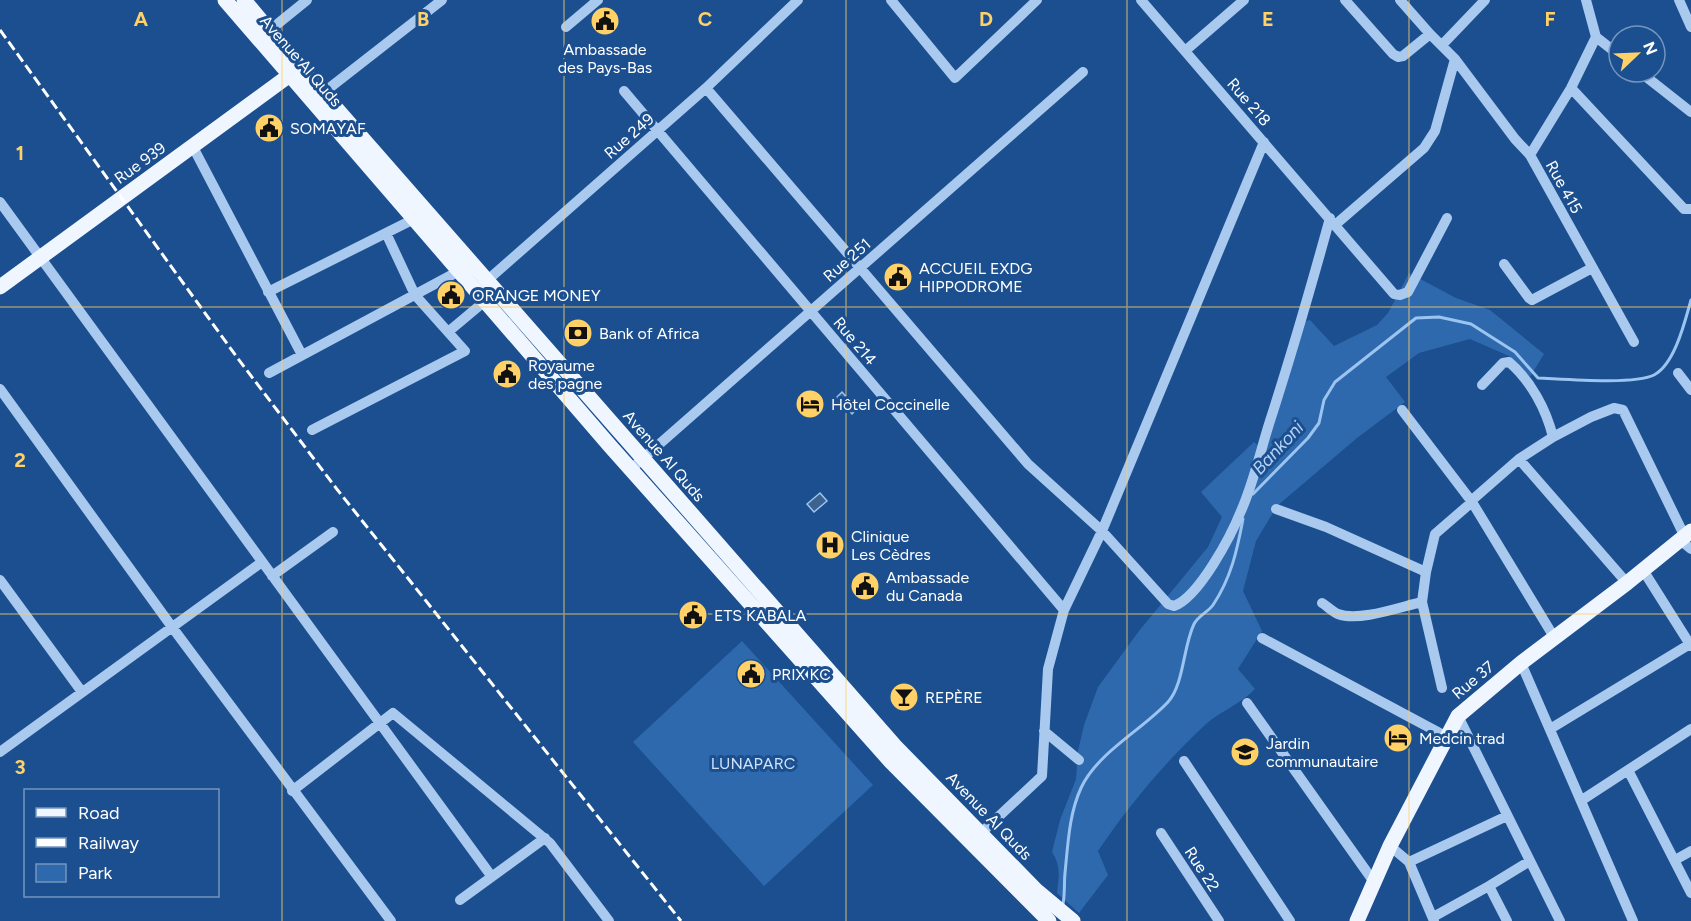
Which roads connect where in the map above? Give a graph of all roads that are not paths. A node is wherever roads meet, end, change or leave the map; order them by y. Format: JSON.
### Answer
{"nodes":[{"id":1,"x":225,"y":0,"type":"edge"},
{"id":2,"x":244,"y":0,"type":"edge"},
{"id":3,"x":307,"y":0,"type":"edge"},
{"id":4,"x":442,"y":0,"type":"edge"},
{"id":5,"x":598,"y":0,"type":"edge"},
{"id":6,"x":798,"y":0,"type":"edge"},
{"id":7,"x":891,"y":0,"type":"edge"},
{"id":8,"x":1037,"y":0,"type":"edge"},
{"id":9,"x":1141,"y":0,"type":"edge"},
{"id":10,"x":1244,"y":0,"type":"edge"},
{"id":11,"x":1345,"y":0,"type":"edge"},
{"id":12,"x":1400,"y":0,"type":"edge"},
{"id":13,"x":1485,"y":0,"type":"edge"},
{"id":14,"x":1586,"y":0,"type":"edge"},
{"id":15,"x":1679,"y":0,"type":"edge"},
{"id":16,"x":566,"y":27,"type":"dead end"},
{"id":17,"x":1691,"y":27,"type":"edge"},
{"id":18,"x":270,"y":30,"type":"junction"},
{"id":19,"x":1430,"y":34,"type":"junction"},
{"id":20,"x":1596,"y":37,"type":"junction"},
{"id":21,"x":1442,"y":45,"type":"junction"},
{"id":22,"x":1607,"y":46,"type":"edge"},
{"id":23,"x":1185,"y":51,"type":"junction"},
{"id":24,"x":1455,"y":59,"type":"junction"},
{"id":25,"x":295,"y":71,"type":"junction"},
{"id":26,"x":1083,"y":72,"type":"dead end"},
{"id":27,"x":1655,"y":84,"type":"edge"},
{"id":28,"x":706,"y":88,"type":"junction"},
{"id":29,"x":1571,"y":88,"type":"junction"},
{"id":30,"x":624,"y":91,"type":"dead end"},
{"id":31,"x":323,"y":93,"type":"junction"},
{"id":32,"x":1691,"y":112,"type":"edge"},
{"id":33,"x":658,"y":131,"type":"junction"},
{"id":34,"x":1264,"y":142,"type":"junction"},
{"id":35,"x":193,"y":147,"type":"junction"},
{"id":36,"x":1530,"y":155,"type":"junction"},
{"id":37,"x":0,"y":202,"type":"edge"},
{"id":38,"x":1691,"y":209,"type":"edge"},
{"id":39,"x":1447,"y":218,"type":"dead end"},
{"id":40,"x":414,"y":219,"type":"junction"},
{"id":41,"x":1332,"y":222,"type":"junction"},
{"id":42,"x":386,"y":233,"type":"junction"},
{"id":43,"x":40,"y":257,"type":"junction"},
{"id":44,"x":1504,"y":264,"type":"dead end"},
{"id":45,"x":860,"y":268,"type":"junction"},
{"id":46,"x":1592,"y":268,"type":"junction"},
{"id":47,"x":459,"y":271,"type":"junction"},
{"id":48,"x":0,"y":287,"type":"edge"},
{"id":49,"x":483,"y":291,"type":"junction"},
{"id":50,"x":268,"y":292,"type":"junction"},
{"id":51,"x":415,"y":295,"type":"junction"},
{"id":52,"x":811,"y":311,"type":"junction"},
{"id":53,"x":448,"y":332,"type":"junction"},
{"id":54,"x":1635,"y":342,"type":"dead end"},
{"id":55,"x":302,"y":355,"type":"junction"},
{"id":56,"x":269,"y":373,"type":"dead end"},
{"id":57,"x":1678,"y":373,"type":"dead end"},
{"id":58,"x":1482,"y":385,"type":"dead end"},
{"id":59,"x":0,"y":389,"type":"edge"},
{"id":60,"x":1691,"y":390,"type":"edge"},
{"id":61,"x":1402,"y":410,"type":"dead end"},
{"id":62,"x":312,"y":430,"type":"dead end"},
{"id":63,"x":1553,"y":437,"type":"junction"},
{"id":64,"x":643,"y":459,"type":"junction"},
{"id":65,"x":1519,"y":459,"type":"junction"},
{"id":66,"x":631,"y":469,"type":"junction"},
{"id":67,"x":1471,"y":501,"type":"junction"},
{"id":68,"x":1276,"y":509,"type":"dead end"},
{"id":69,"x":1102,"y":531,"type":"junction"},
{"id":70,"x":333,"y":532,"type":"dead end"},
{"id":71,"x":1687,"y":539,"type":"edge"},
{"id":72,"x":262,"y":562,"type":"junction"},
{"id":73,"x":1643,"y":570,"type":"junction"},
{"id":74,"x":1426,"y":572,"type":"junction"},
{"id":75,"x":272,"y":576,"type":"junction"},
{"id":76,"x":0,"y":580,"type":"edge"},
{"id":77,"x":1627,"y":583,"type":"junction"},
{"id":78,"x":1422,"y":602,"type":"junction"},
{"id":79,"x":1322,"y":603,"type":"dead end"},
{"id":80,"x":1064,"y":610,"type":"junction"},
{"id":81,"x":172,"y":627,"type":"junction"},
{"id":82,"x":1554,"y":637,"type":"junction"},
{"id":83,"x":1262,"y":638,"type":"dead end"},
{"id":84,"x":1690,"y":645,"type":"edge"},
{"id":85,"x":1521,"y":663,"type":"junction"},
{"id":86,"x":1442,"y":688,"type":"dead end"},
{"id":87,"x":82,"y":692,"type":"junction"},
{"id":88,"x":1247,"y":703,"type":"dead end"},
{"id":89,"x":1458,"y":716,"type":"junction"},
{"id":90,"x":380,"y":724,"type":"junction"},
{"id":91,"x":1550,"y":729,"type":"junction"},
{"id":92,"x":1044,"y":730,"type":"junction"},
{"id":93,"x":1690,"y":734,"type":"edge"},
{"id":94,"x":1447,"y":737,"type":"junction"},
{"id":95,"x":0,"y":752,"type":"edge"},
{"id":96,"x":1079,"y":760,"type":"dead end"},
{"id":97,"x":1184,"y":761,"type":"dead end"},
{"id":98,"x":1628,"y":770,"type":"junction"},
{"id":99,"x":292,"y":791,"type":"junction"},
{"id":100,"x":1582,"y":800,"type":"junction"},
{"id":101,"x":1507,"y":816,"type":"junction"},
{"id":102,"x":981,"y":833,"type":"junction"},
{"id":103,"x":1161,"y":833,"type":"dead end"},
{"id":104,"x":545,"y":838,"type":"junction"},
{"id":105,"x":1390,"y":846,"type":"junction"},
{"id":106,"x":1691,"y":851,"type":"edge"},
{"id":107,"x":1675,"y":860,"type":"junction"},
{"id":108,"x":1530,"y":861,"type":"junction"},
{"id":109,"x":1409,"y":862,"type":"junction"},
{"id":110,"x":492,"y":877,"type":"junction"},
{"id":111,"x":1374,"y":882,"type":"junction"},
{"id":112,"x":1489,"y":886,"type":"junction"},
{"id":113,"x":1691,"y":893,"type":"edge"},
{"id":114,"x":1032,"y":895,"type":"junction"},
{"id":115,"x":460,"y":900,"type":"dead end"},
{"id":116,"x":1449,"y":916,"type":"edge"},
{"id":117,"x":1434,"y":919,"type":"edge"},
{"id":118,"x":391,"y":921,"type":"edge"},
{"id":119,"x":609,"y":921,"type":"edge"},
{"id":120,"x":1049,"y":921,"type":"edge"},
{"id":121,"x":1073,"y":921,"type":"edge"},
{"id":122,"x":1218,"y":921,"type":"edge"},
{"id":123,"x":1290,"y":921,"type":"edge"},
{"id":124,"x":1357,"y":921,"type":"edge"},
{"id":125,"x":1507,"y":921,"type":"edge"},
{"id":126,"x":1560,"y":921,"type":"edge"},
{"id":127,"x":1634,"y":921,"type":"edge"}],
"edges":[{"from":1,"to":25,"type":"main road","name":"Avenue Al Quds"},
{"from":2,"to":18,"type":"main road","name":"Avenue Al Quds"},
{"from":3,"to":18,"type":"street"},
{"from":4,"to":31,"type":"street"},
{"from":5,"to":16,"type":"street"},
{"from":6,"to":28,"type":"street","name":"Rue 249"},
{"from":7,"to":8,"type":"street"},
{"from":9,"to":23,"type":"street","name":"Rue 218"},
{"from":10,"to":23,"type":"street"},
{"from":11,"to":19,"type":"street"},
{"from":12,"to":19,"type":"street"},
{"from":13,"to":21,"type":"street"},
{"from":14,"to":20,"type":"street"},
{"from":15,"to":17,"type":"street"},
{"from":18,"to":25,"type":"main road","name":"Avenue Al Quds"},
{"from":19,"to":21,"type":"street"},
{"from":20,"to":22,"type":"street"},
{"from":20,"to":29,"type":"street","name":"Rue 415"},
{"from":21,"to":24,"type":"street"},
{"from":23,"to":34,"type":"street","name":"Rue 218"},
{"from":24,"to":36,"type":"street"},
{"from":24,"to":41,"type":"street"},
{"from":25,"to":31,"type":"main road","name":"Avenue Al Quds"},
{"from":25,"to":35,"type":"main road","name":"Rue 939"},
{"from":25,"to":40,"type":"main road","name":"Avenue Al Quds"},
{"from":26,"to":45,"type":"street","name":"Rue 251"},
{"from":27,"to":32,"type":"street"},
{"from":28,"to":33,"type":"street","name":"Rue 249"},
{"from":28,"to":45,"type":"street"},
{"from":29,"to":36,"type":"street","name":"Rue 415"},
{"from":29,"to":38,"type":"street"},
{"from":30,"to":33,"type":"street","name":"Rue 214"},
{"from":31,"to":49,"type":"main road","name":"Avenue Al Quds"},
{"from":33,"to":49,"type":"street","name":"Rue 249"},
{"from":33,"to":52,"type":"street","name":"Rue 214"},
{"from":34,"to":41,"type":"street","name":"Rue 218"},
{"from":34,"to":69,"type":"street"},
{"from":35,"to":43,"type":"main road","name":"Rue 939"},
{"from":35,"to":50,"type":"street"},
{"from":36,"to":46,"type":"street","name":"Rue 415"},
{"from":37,"to":43,"type":"street"},
{"from":39,"to":41,"type":"street","name":"Rue 218"},
{"from":40,"to":42,"type":"street"},
{"from":40,"to":47,"type":"main road","name":"Avenue Al Quds"},
{"from":41,"to":69,"type":"street"},
{"from":42,"to":50,"type":"street"},
{"from":42,"to":51,"type":"street"},
{"from":43,"to":48,"type":"main road","name":"Rue 939"},
{"from":43,"to":72,"type":"street"},
{"from":44,"to":46,"type":"street"},
{"from":45,"to":52,"type":"street","name":"Rue 251"},
{"from":45,"to":69,"type":"street"},
{"from":46,"to":54,"type":"street","name":"Rue 415"},
{"from":47,"to":49,"type":"main road","name":"Avenue Al Quds"},
{"from":47,"to":51,"type":"street"},
{"from":49,"to":53,"type":"street","name":"Rue 249"},
{"from":49,"to":64,"type":"main road","name":"Avenue Al Quds"},
{"from":49,"to":66,"type":"main road","name":"Avenue Al Quds"},
{"from":50,"to":55,"type":"street"},
{"from":51,"to":53,"type":"street"},
{"from":51,"to":55,"type":"street"},
{"from":52,"to":64,"type":"street","name":"Rue 251"},
{"from":52,"to":80,"type":"street","name":"Rue 214"},
{"from":53,"to":62,"type":"street"},
{"from":55,"to":56,"type":"street"},
{"from":57,"to":60,"type":"street"},
{"from":58,"to":63,"type":"street"},
{"from":59,"to":81,"type":"street"},
{"from":61,"to":67,"type":"street"},
{"from":63,"to":65,"type":"street"},
{"from":63,"to":71,"type":"street"},
{"from":64,"to":66,"type":"street","name":"Rue 251"},
{"from":64,"to":102,"type":"main road","name":"Avenue Al Quds"},
{"from":65,"to":67,"type":"street"},
{"from":65,"to":77,"type":"street"},
{"from":66,"to":114,"type":"main road","name":"Avenue Al Quds"},
{"from":67,"to":74,"type":"street"},
{"from":67,"to":82,"type":"street"},
{"from":68,"to":74,"type":"street"},
{"from":69,"to":80,"type":"street"},
{"from":70,"to":75,"type":"street"},
{"from":71,"to":73,"type":"main road","name":"Rue 37"},
{"from":72,"to":75,"type":"street"},
{"from":72,"to":81,"type":"street"},
{"from":73,"to":77,"type":"main road","name":"Rue 37"},
{"from":73,"to":84,"type":"street"},
{"from":74,"to":78,"type":"street"},
{"from":75,"to":90,"type":"street"},
{"from":76,"to":87,"type":"street"},
{"from":77,"to":82,"type":"main road","name":"Rue 37"},
{"from":78,"to":79,"type":"street"},
{"from":78,"to":86,"type":"street"},
{"from":80,"to":92,"type":"street"},
{"from":81,"to":87,"type":"street"},
{"from":81,"to":99,"type":"street"},
{"from":82,"to":85,"type":"main road","name":"Rue 37"},
{"from":83,"to":94,"type":"street"},
{"from":84,"to":91,"type":"street"},
{"from":85,"to":89,"type":"main road","name":"Rue 37"},
{"from":85,"to":91,"type":"street"},
{"from":87,"to":95,"type":"street"},
{"from":88,"to":111,"type":"street"},
{"from":89,"to":94,"type":"main road","name":"Rue 37"},
{"from":89,"to":101,"type":"street"},
{"from":90,"to":99,"type":"street"},
{"from":90,"to":104,"type":"street"},
{"from":90,"to":110,"type":"street"},
{"from":91,"to":100,"type":"street"},
{"from":92,"to":96,"type":"street"},
{"from":92,"to":102,"type":"street"},
{"from":93,"to":98,"type":"street"},
{"from":94,"to":105,"type":"main road","name":"Rue 37"},
{"from":97,"to":123,"type":"street"},
{"from":98,"to":100,"type":"street"},
{"from":98,"to":107,"type":"street"},
{"from":99,"to":118,"type":"street"},
{"from":100,"to":127,"type":"street"},
{"from":101,"to":108,"type":"street"},
{"from":101,"to":109,"type":"street"},
{"from":102,"to":114,"type":"main road","name":"Avenue Al Quds"},
{"from":103,"to":122,"type":"street","name":"Rue 22"},
{"from":104,"to":110,"type":"street"},
{"from":104,"to":119,"type":"street"},
{"from":105,"to":109,"type":"street"},
{"from":105,"to":111,"type":"main road","name":"Rue 37"},
{"from":106,"to":107,"type":"street"},
{"from":107,"to":113,"type":"street"},
{"from":108,"to":112,"type":"street"},
{"from":108,"to":126,"type":"street"},
{"from":109,"to":117,"type":"street"},
{"from":110,"to":115,"type":"street"},
{"from":111,"to":124,"type":"main road","name":"Rue 37"},
{"from":112,"to":116,"type":"street"},
{"from":112,"to":125,"type":"street"},
{"from":114,"to":120,"type":"main road","name":"Avenue Al Quds"},
{"from":114,"to":121,"type":"main road","name":"Avenue Al Quds"},
{"from":116,"to":117,"type":"street"}]}
